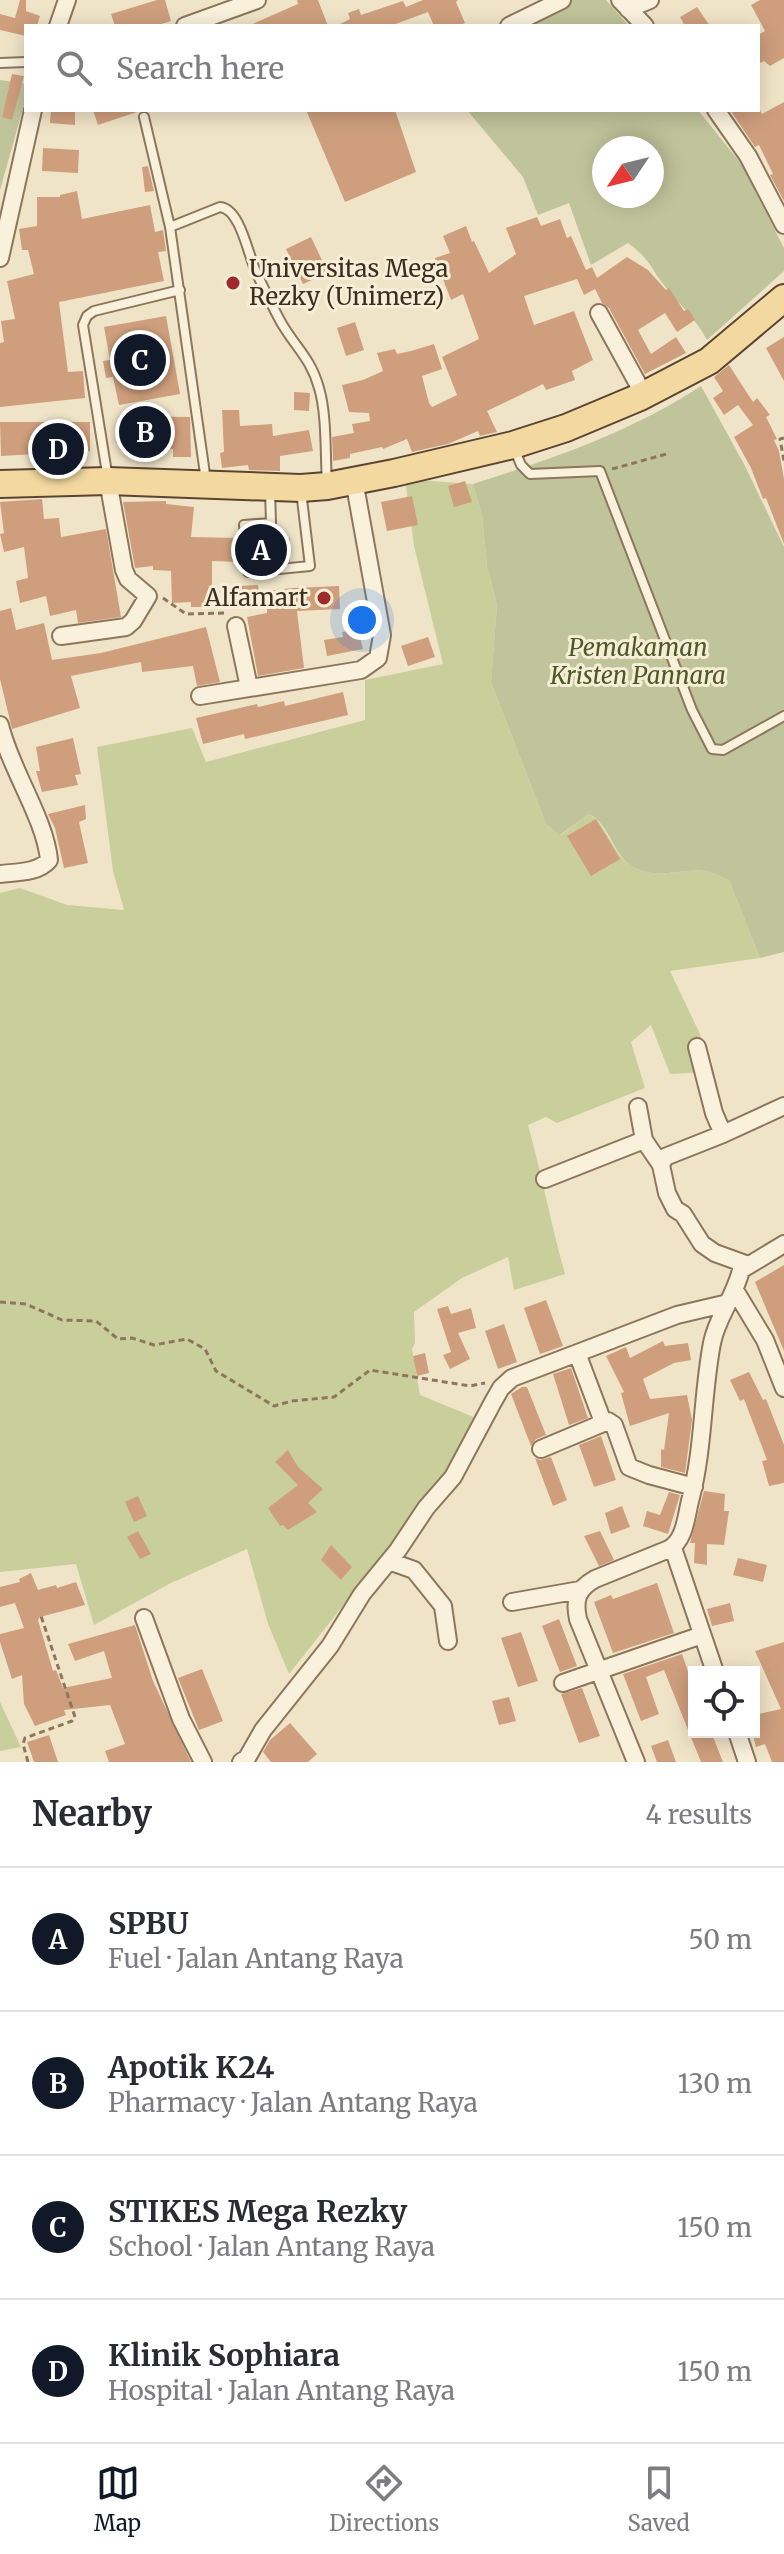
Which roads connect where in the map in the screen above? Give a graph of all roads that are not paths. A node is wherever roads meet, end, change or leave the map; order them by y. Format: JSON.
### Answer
{"nodes":[{"id":1,"x":67,"y":0,"type":"edge"},
{"id":2,"x":257,"y":0,"type":"edge"},
{"id":3,"x":562,"y":0,"type":"edge"},
{"id":4,"x":650,"y":0,"type":"edge"},
{"id":5,"x":624,"y":4,"type":"edge"},
{"id":6,"x":59,"y":24,"type":"edge"},
{"id":7,"x":191,"y":24,"type":"edge"},
{"id":8,"x":513,"y":24,"type":"edge"},
{"id":9,"x":643,"y":24,"type":"edge"},
{"id":10,"x":24,"y":62,"type":"edge"},
{"id":11,"x":0,"y":63,"type":"edge"},
{"id":12,"x":33,"y":112,"type":"edge"},
{"id":13,"x":717,"y":112,"type":"edge"},
{"id":14,"x":144,"y":117,"type":"dead end"},
{"id":15,"x":784,"y":225,"type":"edge"},
{"id":16,"x":170,"y":227,"type":"junction"},
{"id":17,"x":0,"y":258,"type":"edge"},
{"id":18,"x":180,"y":290,"type":"junction"},
{"id":19,"x":784,"y":298,"type":"edge"},
{"id":20,"x":599,"y":313,"type":"dead end"},
{"id":21,"x":644,"y":395,"type":"junction"},
{"id":22,"x":513,"y":445,"type":"junction"},
{"id":23,"x":354,"y":480,"type":"junction"},
{"id":24,"x":108,"y":481,"type":"junction"},
{"id":25,"x":0,"y":484,"type":"edge"},
{"id":26,"x":207,"y":486,"type":"junction"},
{"id":27,"x":327,"y":486,"type":"junction"},
{"id":28,"x":301,"y":488,"type":"junction"},
{"id":29,"x":270,"y":489,"type":"junction"},
{"id":30,"x":233,"y":619,"type":"road end"},
{"id":31,"x":61,"y":636,"type":"dead end"},
{"id":32,"x":249,"y":687,"type":"junction"},
{"id":33,"x":200,"y":696,"type":"dead end"},
{"id":34,"x":784,"y":716,"type":"edge"},
{"id":35,"x":0,"y":725,"type":"edge"},
{"id":36,"x":0,"y":874,"type":"edge"},
{"id":37,"x":697,"y":1047,"type":"dead end"},
{"id":38,"x":784,"y":1106,"type":"edge"},
{"id":39,"x":638,"y":1107,"type":"dead end"},
{"id":40,"x":723,"y":1134,"type":"junction"},
{"id":41,"x":644,"y":1140,"type":"junction"},
{"id":42,"x":661,"y":1165,"type":"junction"},
{"id":43,"x":545,"y":1179,"type":"dead end"},
{"id":44,"x":784,"y":1244,"type":"edge"},
{"id":45,"x":748,"y":1265,"type":"junction"},
{"id":46,"x":732,"y":1298,"type":"junction"},
{"id":47,"x":577,"y":1353,"type":"junction"},
{"id":48,"x":784,"y":1388,"type":"edge"},
{"id":49,"x":603,"y":1422,"type":"junction"},
{"id":50,"x":541,"y":1449,"type":"dead end"},
{"id":51,"x":694,"y":1487,"type":"junction"},
{"id":52,"x":673,"y":1548,"type":"junction"},
{"id":53,"x":389,"y":1561,"type":"junction"},
{"id":54,"x":580,"y":1590,"type":"junction"},
{"id":55,"x":512,"y":1602,"type":"dead end"},
{"id":56,"x":144,"y":1618,"type":"dead end"},
{"id":57,"x":702,"y":1635,"type":"junction"},
{"id":58,"x":448,"y":1641,"type":"dead end"},
{"id":59,"x":713,"y":1666,"type":"edge"},
{"id":60,"x":599,"y":1672,"type":"junction"},
{"id":61,"x":563,"y":1683,"type":"dead end"},
{"id":62,"x":739,"y":1738,"type":"edge"},
{"id":63,"x":203,"y":1762,"type":"edge"},
{"id":64,"x":241,"y":1762,"type":"edge"},
{"id":65,"x":636,"y":1762,"type":"edge"},
{"id":66,"x":747,"y":1762,"type":"edge"}],
"edges":[{"from":1,"to":6,"type":"street"},
{"from":2,"to":7,"type":"street"},
{"from":3,"to":8,"type":"street"},
{"from":4,"to":5,"type":"street"},
{"from":5,"to":9,"type":"street"},
{"from":10,"to":11,"type":"lane"},
{"from":12,"to":17,"type":"street"},
{"from":13,"to":15,"type":"street"},
{"from":14,"to":16,"type":"lane"},
{"from":16,"to":18,"type":"lane"},
{"from":16,"to":27,"type":"lane"},
{"from":18,"to":24,"type":"lane"},
{"from":18,"to":26,"type":"lane"},
{"from":19,"to":21,"type":"main road"},
{"from":20,"to":21,"type":"street"},
{"from":21,"to":22,"type":"main road"},
{"from":22,"to":23,"type":"main road"},
{"from":22,"to":34,"type":"lane"},
{"from":23,"to":27,"type":"main road"},
{"from":23,"to":32,"type":"street"},
{"from":24,"to":25,"type":"main road"},
{"from":24,"to":26,"type":"main road"},
{"from":24,"to":31,"type":"street"},
{"from":26,"to":29,"type":"main road"},
{"from":27,"to":28,"type":"main road"},
{"from":28,"to":29,"type":"main road"},
{"from":28,"to":29,"type":"lane"},
{"from":30,"to":32,"type":"street"},
{"from":32,"to":33,"type":"street"},
{"from":35,"to":36,"type":"street"},
{"from":37,"to":40,"type":"street"},
{"from":38,"to":40,"type":"street"},
{"from":39,"to":41,"type":"street"},
{"from":40,"to":42,"type":"street"},
{"from":41,"to":42,"type":"street"},
{"from":41,"to":43,"type":"street"},
{"from":42,"to":45,"type":"street"},
{"from":44,"to":45,"type":"street"},
{"from":45,"to":46,"type":"street"},
{"from":46,"to":47,"type":"street"},
{"from":46,"to":48,"type":"street"},
{"from":46,"to":51,"type":"street"},
{"from":47,"to":49,"type":"street"},
{"from":47,"to":53,"type":"street"},
{"from":49,"to":50,"type":"street"},
{"from":49,"to":51,"type":"street"},
{"from":51,"to":52,"type":"street"},
{"from":52,"to":54,"type":"street"},
{"from":52,"to":57,"type":"street"},
{"from":53,"to":58,"type":"street"},
{"from":53,"to":64,"type":"street"},
{"from":54,"to":55,"type":"street"},
{"from":54,"to":60,"type":"street"},
{"from":56,"to":63,"type":"street"},
{"from":57,"to":59,"type":"street"},
{"from":57,"to":60,"type":"street"},
{"from":60,"to":61,"type":"street"},
{"from":60,"to":65,"type":"street"},
{"from":62,"to":66,"type":"street"}]}
